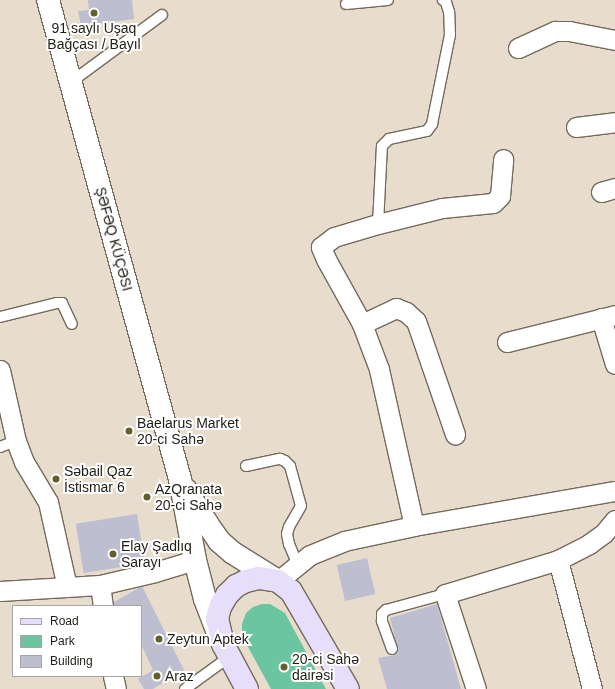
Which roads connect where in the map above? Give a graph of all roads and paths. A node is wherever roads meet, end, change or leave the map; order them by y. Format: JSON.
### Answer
{"nodes":[{"id":1,"x":48,"y":0,"type":"edge"},
{"id":2,"x":388,"y":0,"type":"edge"},
{"id":3,"x":443,"y":0,"type":"edge"},
{"id":4,"x":346,"y":4,"type":"dead end"},
{"id":5,"x":162,"y":15,"type":"dead end"},
{"id":6,"x":615,"y":40,"type":"edge"},
{"id":7,"x":518,"y":48,"type":"dead end"},
{"id":8,"x":71,"y":82,"type":"junction"},
{"id":9,"x":615,"y":122,"type":"edge"},
{"id":10,"x":576,"y":127,"type":"dead end"},
{"id":11,"x":503,"y":160,"type":"dead end"},
{"id":12,"x":378,"y":224,"type":"junction"},
{"id":13,"x":608,"y":316,"type":"edge"},
{"id":14,"x":0,"y":317,"type":"edge"},
{"id":15,"x":72,"y":324,"type":"dead end"},
{"id":16,"x":362,"y":324,"type":"junction"},
{"id":17,"x":506,"y":342,"type":"dead end"},
{"id":18,"x":615,"y":364,"type":"edge"},
{"id":19,"x":0,"y":370,"type":"edge"},
{"id":20,"x":455,"y":434,"type":"dead end"},
{"id":21,"x":8,"y":444,"type":"edge"},
{"id":22,"x":246,"y":466,"type":"dead end"},
{"id":23,"x":180,"y":479,"type":"junction"},
{"id":24,"x":614,"y":495,"type":"edge"},
{"id":25,"x":615,"y":520,"type":"edge"},
{"id":26,"x":414,"y":526,"type":"junction"},
{"id":27,"x":195,"y":560,"type":"junction"},
{"id":28,"x":558,"y":560,"type":"junction"},
{"id":29,"x":297,"y":563,"type":"junction"},
{"id":30,"x":278,"y":581,"type":"junction"},
{"id":31,"x":100,"y":585,"type":"junction"},
{"id":32,"x":67,"y":587,"type":"junction"},
{"id":33,"x":0,"y":591,"type":"edge"},
{"id":34,"x":446,"y":594,"type":"junction"},
{"id":35,"x":103,"y":605,"type":"edge"},
{"id":36,"x":392,"y":649,"type":"dead end"},
{"id":37,"x":226,"y":651,"type":"junction"},
{"id":38,"x":113,"y":677,"type":"edge"},
{"id":39,"x":116,"y":689,"type":"edge"},
{"id":40,"x":185,"y":689,"type":"edge"},
{"id":41,"x":247,"y":689,"type":"edge"},
{"id":42,"x":348,"y":689,"type":"edge"},
{"id":43,"x":476,"y":689,"type":"edge"},
{"id":44,"x":592,"y":689,"type":"edge"}],
"edges":[{"from":1,"to":8,"type":"street","name":"ŞƏFƏQ KÜÇƏSI"},
{"from":2,"to":4,"type":"lane"},
{"from":3,"to":12,"type":"lane"},
{"from":5,"to":8,"type":"lane"},
{"from":6,"to":7,"type":"street"},
{"from":8,"to":23,"type":"street","name":"ŞƏFƏQ KÜÇƏSI"},
{"from":9,"to":10,"type":"street"},
{"from":11,"to":12,"type":"street"},
{"from":12,"to":16,"type":"street"},
{"from":13,"to":17,"type":"street"},
{"from":13,"to":18,"type":"street"},
{"from":14,"to":15,"type":"lane"},
{"from":16,"to":20,"type":"street"},
{"from":16,"to":26,"type":"street"},
{"from":19,"to":21,"type":"street"},
{"from":21,"to":32,"type":"street"},
{"from":22,"to":29,"type":"lane"},
{"from":23,"to":27,"type":"street"},
{"from":23,"to":30,"type":"street"},
{"from":24,"to":26,"type":"street"},
{"from":25,"to":28,"type":"street"},
{"from":26,"to":29,"type":"street"},
{"from":27,"to":31,"type":"street"},
{"from":27,"to":37,"type":"street"},
{"from":28,"to":34,"type":"street"},
{"from":28,"to":44,"type":"street"},
{"from":29,"to":30,"type":"street"},
{"from":30,"to":37,"type":"main road"},
{"from":30,"to":42,"type":"main road"},
{"from":31,"to":32,"type":"street"},
{"from":31,"to":35,"type":"street"},
{"from":32,"to":33,"type":"street"},
{"from":34,"to":36,"type":"lane"},
{"from":34,"to":43,"type":"street"},
{"from":37,"to":40,"type":"lane"},
{"from":37,"to":41,"type":"main road"},
{"from":38,"to":39,"type":"street"}]}
